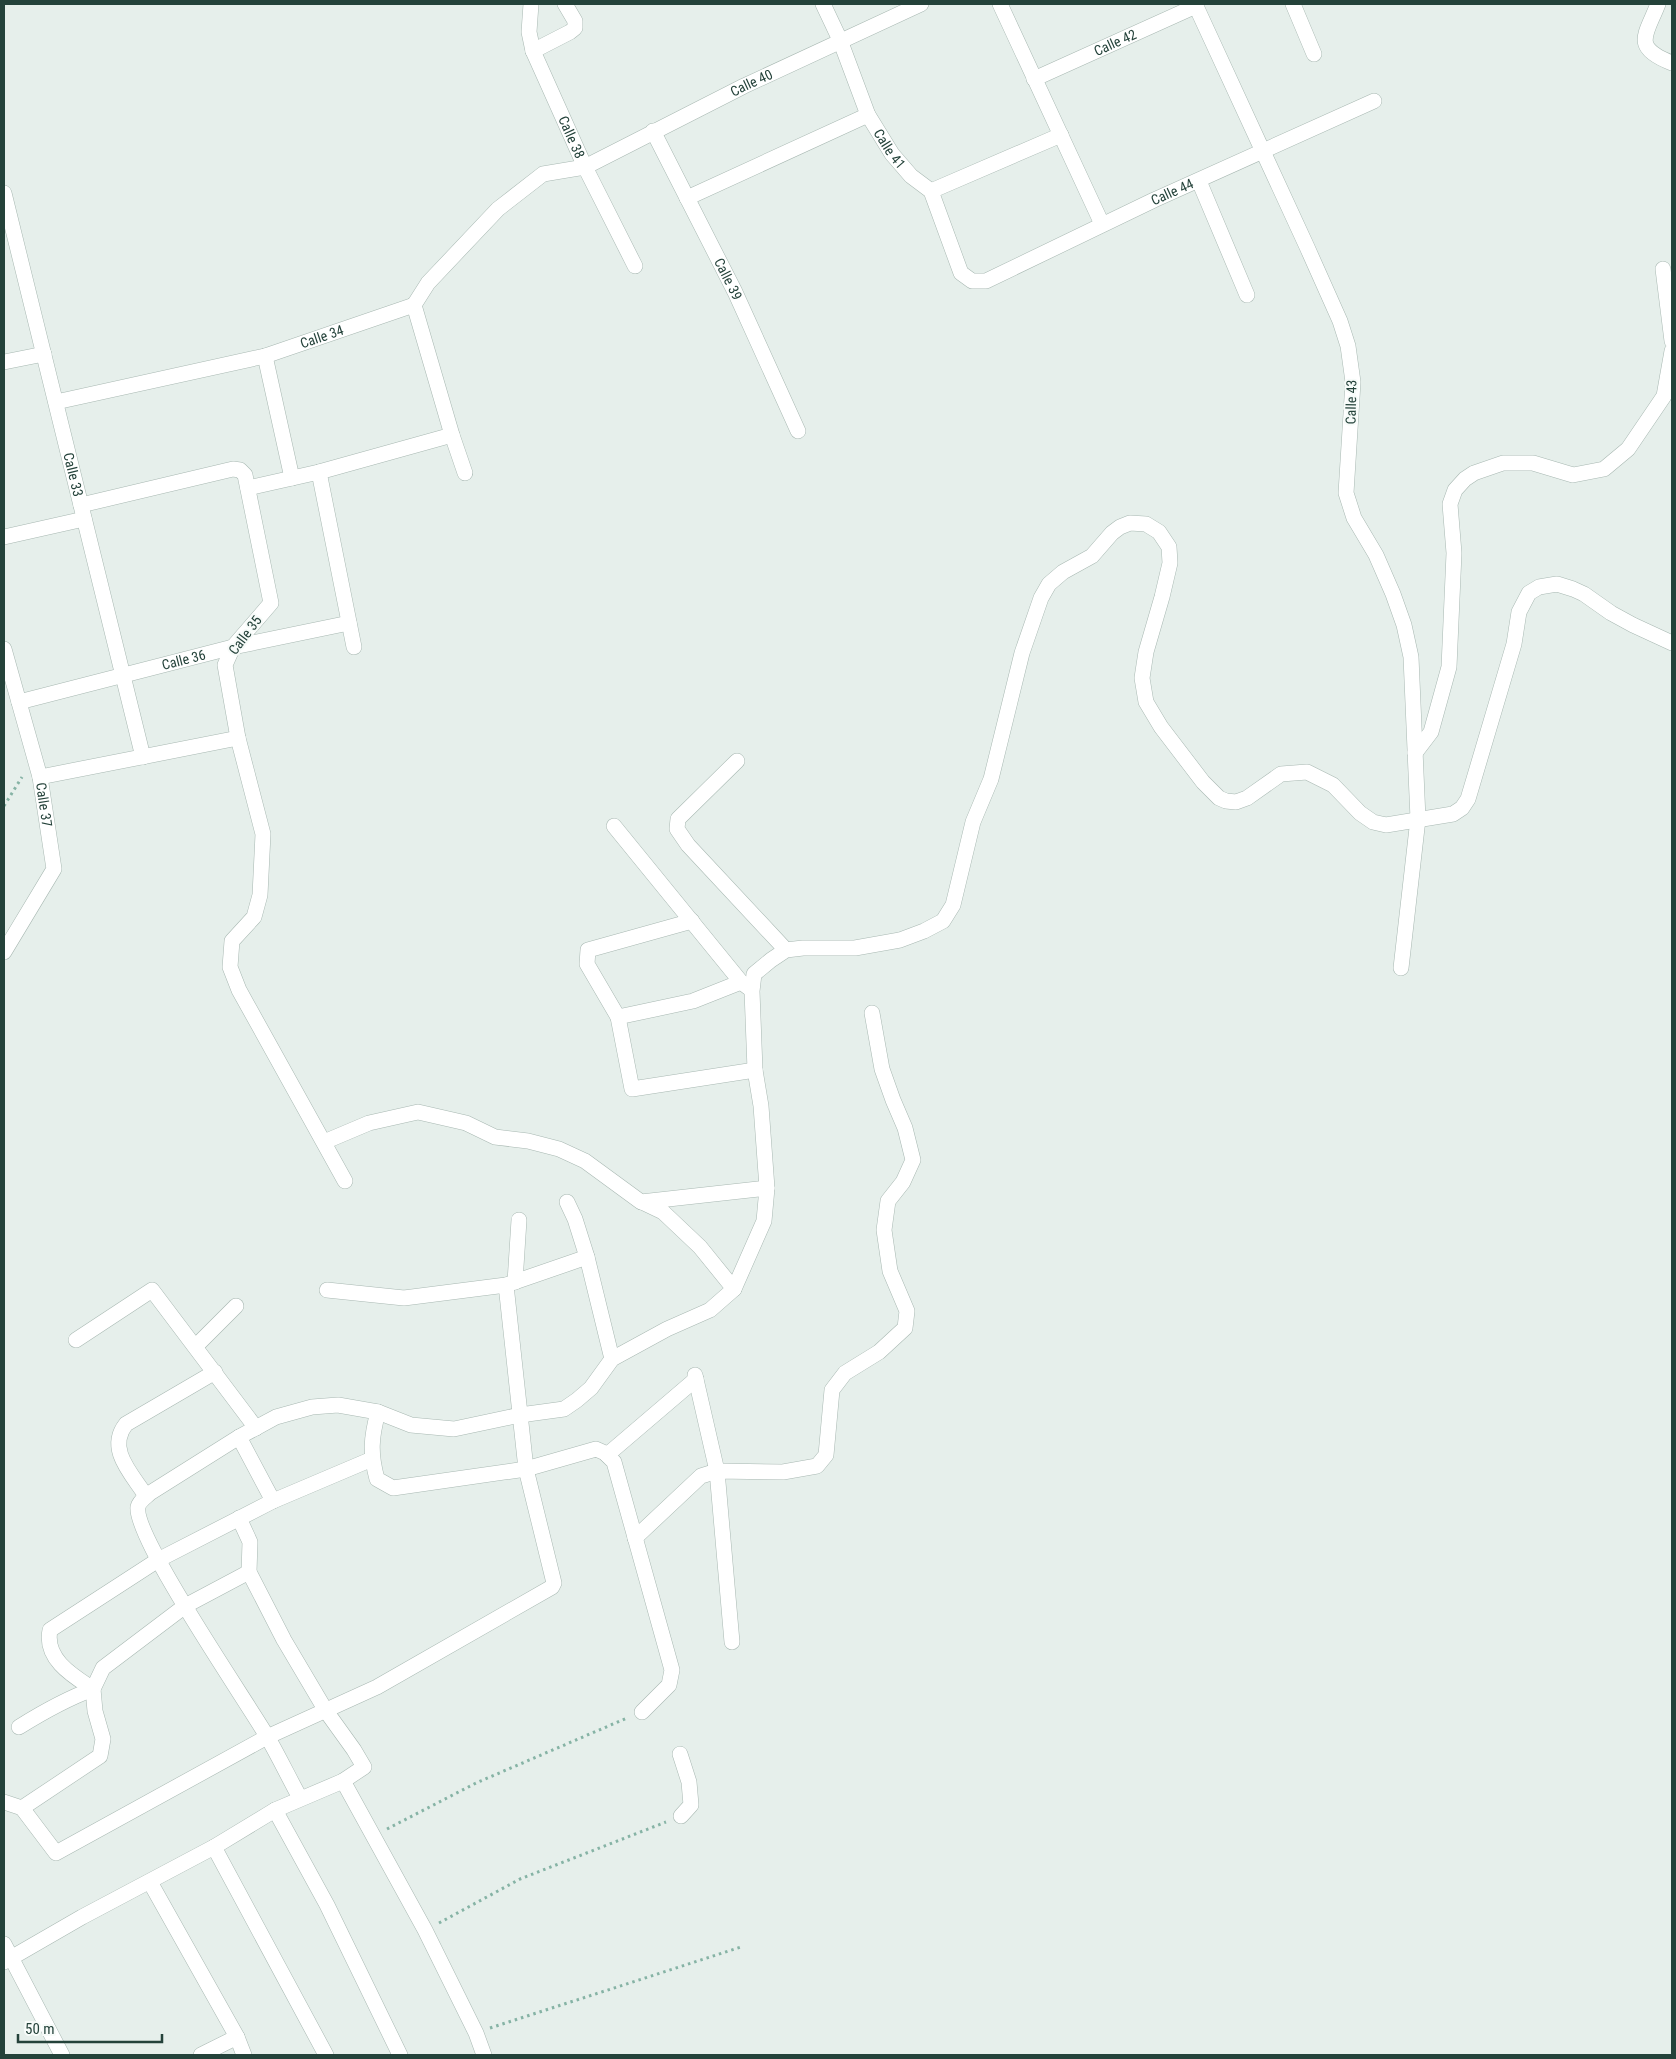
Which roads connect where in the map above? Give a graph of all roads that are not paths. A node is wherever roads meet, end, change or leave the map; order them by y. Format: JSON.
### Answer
{"nodes":[{"id":1,"x":531,"y":4,"type":"edge"},
{"id":2,"x":565,"y":4,"type":"edge"},
{"id":3,"x":823,"y":4,"type":"edge"},
{"id":4,"x":921,"y":4,"type":"edge"},
{"id":5,"x":1000,"y":4,"type":"edge"},
{"id":6,"x":1293,"y":4,"type":"edge"},
{"id":7,"x":1658,"y":4,"type":"edge"},
{"id":8,"x":1196,"y":5,"type":"edge"},
{"id":9,"x":840,"y":40,"type":"junction"},
{"id":10,"x":533,"y":51,"type":"junction"},
{"id":11,"x":1314,"y":54,"type":"dead end"},
{"id":12,"x":1672,"y":63,"type":"edge"},
{"id":13,"x":1034,"y":78,"type":"junction"},
{"id":14,"x":1374,"y":101,"type":"dead end"},
{"id":15,"x":868,"y":115,"type":"junction"},
{"id":16,"x":653,"y":131,"type":"junction"},
{"id":17,"x":1061,"y":135,"type":"junction"},
{"id":18,"x":1263,"y":151,"type":"junction"},
{"id":19,"x":585,"y":166,"type":"junction"},
{"id":20,"x":1199,"y":181,"type":"junction"},
{"id":21,"x":931,"y":191,"type":"junction"},
{"id":22,"x":4,"y":193,"type":"edge"},
{"id":23,"x":687,"y":198,"type":"junction"},
{"id":24,"x":1102,"y":224,"type":"junction"},
{"id":25,"x":635,"y":266,"type":"dead end"},
{"id":26,"x":1664,"y":269,"type":"dead end"},
{"id":27,"x":1247,"y":295,"type":"dead end"},
{"id":28,"x":414,"y":305,"type":"junction"},
{"id":29,"x":1672,"y":341,"type":"edge"},
{"id":30,"x":1672,"y":351,"type":"edge"},
{"id":31,"x":44,"y":354,"type":"junction"},
{"id":32,"x":265,"y":356,"type":"junction"},
{"id":33,"x":4,"y":362,"type":"edge"},
{"id":34,"x":56,"y":402,"type":"junction"},
{"id":35,"x":798,"y":431,"type":"dead end"},
{"id":36,"x":452,"y":434,"type":"junction"},
{"id":37,"x":318,"y":472,"type":"junction"},
{"id":38,"x":465,"y":473,"type":"dead end"},
{"id":39,"x":292,"y":478,"type":"junction"},
{"id":40,"x":248,"y":488,"type":"junction"},
{"id":41,"x":83,"y":512,"type":"junction"},
{"id":42,"x":4,"y":537,"type":"edge"},
{"id":43,"x":349,"y":623,"type":"junction"},
{"id":44,"x":1672,"y":643,"type":"edge"},
{"id":45,"x":233,"y":647,"type":"junction"},
{"id":46,"x":354,"y":647,"type":"dead end"},
{"id":47,"x":4,"y":649,"type":"edge"},
{"id":48,"x":123,"y":676,"type":"junction"},
{"id":49,"x":19,"y":702,"type":"junction"},
{"id":50,"x":238,"y":738,"type":"junction"},
{"id":51,"x":1415,"y":753,"type":"junction"},
{"id":52,"x":143,"y":757,"type":"junction"},
{"id":53,"x":737,"y":761,"type":"dead end"},
{"id":54,"x":40,"y":777,"type":"junction"},
{"id":55,"x":1418,"y":819,"type":"junction"},
{"id":56,"x":614,"y":826,"type":"dead end"},
{"id":57,"x":692,"y":921,"type":"junction"},
{"id":58,"x":786,"y":950,"type":"junction"},
{"id":59,"x":4,"y":952,"type":"edge"},
{"id":60,"x":1401,"y":968,"type":"dead end"},
{"id":61,"x":746,"y":986,"type":"junction"},
{"id":62,"x":872,"y":1013,"type":"dead end"},
{"id":63,"x":618,"y":1017,"type":"junction"},
{"id":64,"x":755,"y":1070,"type":"junction"},
{"id":65,"x":324,"y":1142,"type":"junction"},
{"id":66,"x":345,"y":1181,"type":"dead end"},
{"id":67,"x":767,"y":1188,"type":"junction"},
{"id":68,"x":567,"y":1202,"type":"dead end"},
{"id":69,"x":642,"y":1202,"type":"junction"},
{"id":70,"x":519,"y":1220,"type":"dead end"},
{"id":71,"x":587,"y":1257,"type":"junction"},
{"id":72,"x":510,"y":1284,"type":"junction"},
{"id":73,"x":734,"y":1289,"type":"junction"},
{"id":74,"x":327,"y":1290,"type":"dead end"},
{"id":75,"x":236,"y":1306,"type":"dead end"},
{"id":76,"x":76,"y":1340,"type":"dead end"},
{"id":77,"x":196,"y":1346,"type":"junction"},
{"id":78,"x":612,"y":1359,"type":"junction"},
{"id":79,"x":215,"y":1372,"type":"junction"},
{"id":80,"x":378,"y":1412,"type":"junction"},
{"id":81,"x":520,"y":1415,"type":"junction"},
{"id":82,"x":256,"y":1428,"type":"junction"},
{"id":83,"x":239,"y":1437,"type":"junction"},
{"id":84,"x":607,"y":1455,"type":"junction"},
{"id":85,"x":372,"y":1460,"type":"junction"},
{"id":86,"x":526,"y":1470,"type":"junction"},
{"id":87,"x":717,"y":1471,"type":"junction"},
{"id":88,"x":146,"y":1496,"type":"junction"},
{"id":89,"x":273,"y":1501,"type":"junction"},
{"id":90,"x":239,"y":1518,"type":"junction"},
{"id":91,"x":635,"y":1538,"type":"junction"},
{"id":92,"x":158,"y":1560,"type":"junction"},
{"id":93,"x":249,"y":1572,"type":"junction"},
{"id":94,"x":186,"y":1606,"type":"junction"},
{"id":95,"x":732,"y":1642,"type":"dead end"},
{"id":96,"x":93,"y":1689,"type":"junction"},
{"id":97,"x":326,"y":1711,"type":"junction"},
{"id":98,"x":642,"y":1712,"type":"road end"},
{"id":99,"x":19,"y":1727,"type":"dead end"},
{"id":100,"x":267,"y":1737,"type":"junction"},
{"id":101,"x":680,"y":1754,"type":"dead end"},
{"id":102,"x":343,"y":1781,"type":"junction"},
{"id":103,"x":300,"y":1798,"type":"junction"},
{"id":104,"x":4,"y":1802,"type":"edge"},
{"id":105,"x":22,"y":1808,"type":"junction"},
{"id":106,"x":275,"y":1810,"type":"junction"},
{"id":107,"x":681,"y":1816,"type":"road end"},
{"id":108,"x":214,"y":1847,"type":"junction"},
{"id":109,"x":150,"y":1882,"type":"junction"},
{"id":110,"x":6,"y":1955,"type":"edge"},
{"id":111,"x":237,"y":2037,"type":"junction"},
{"id":112,"x":62,"y":2055,"type":"edge"},
{"id":113,"x":201,"y":2055,"type":"edge"},
{"id":114,"x":244,"y":2055,"type":"edge"},
{"id":115,"x":326,"y":2055,"type":"edge"},
{"id":116,"x":400,"y":2055,"type":"edge"},
{"id":117,"x":484,"y":2055,"type":"edge"}],
"edges":[{"from":1,"to":10,"type":"street","name":"Calle 38"},
{"from":2,"to":10,"type":"street"},
{"from":3,"to":9,"type":"street","name":"Calle 41"},
{"from":4,"to":9,"type":"street","name":"Calle 40"},
{"from":5,"to":13,"type":"street"},
{"from":6,"to":11,"type":"street"},
{"from":7,"to":12,"type":"street"},
{"from":8,"to":13,"type":"street","name":"Calle 42"},
{"from":8,"to":18,"type":"street","name":"Calle 43"},
{"from":9,"to":15,"type":"street","name":"Calle 41"},
{"from":9,"to":16,"type":"street","name":"Calle 40"},
{"from":10,"to":19,"type":"street","name":"Calle 38"},
{"from":13,"to":17,"type":"street"},
{"from":14,"to":18,"type":"street","name":"Calle 44"},
{"from":15,"to":21,"type":"street","name":"Calle 41"},
{"from":15,"to":23,"type":"street"},
{"from":16,"to":19,"type":"street","name":"Calle 40"},
{"from":16,"to":23,"type":"street","name":"Calle 39"},
{"from":17,"to":21,"type":"street"},
{"from":17,"to":24,"type":"street"},
{"from":18,"to":20,"type":"street","name":"Calle 44"},
{"from":18,"to":51,"type":"street","name":"Calle 43"},
{"from":19,"to":25,"type":"street","name":"Calle 38"},
{"from":19,"to":28,"type":"street","name":"Calle 40"},
{"from":20,"to":24,"type":"street","name":"Calle 44"},
{"from":20,"to":27,"type":"street"},
{"from":21,"to":24,"type":"street","name":"Calle 44"},
{"from":22,"to":31,"type":"street","name":"Calle 33"},
{"from":23,"to":35,"type":"street","name":"Calle 39"},
{"from":26,"to":29,"type":"street"},
{"from":28,"to":32,"type":"street","name":"Calle 34"},
{"from":28,"to":36,"type":"street"},
{"from":30,"to":51,"type":"street"},
{"from":31,"to":33,"type":"street"},
{"from":31,"to":34,"type":"street","name":"Calle 33"},
{"from":32,"to":34,"type":"street","name":"Calle 34"},
{"from":32,"to":39,"type":"street"},
{"from":34,"to":41,"type":"street","name":"Calle 33"},
{"from":36,"to":37,"type":"street"},
{"from":36,"to":38,"type":"street"},
{"from":37,"to":39,"type":"street"},
{"from":37,"to":43,"type":"street"},
{"from":39,"to":40,"type":"street"},
{"from":40,"to":41,"type":"street","name":"Calle 35"},
{"from":40,"to":45,"type":"street","name":"Calle 35"},
{"from":41,"to":42,"type":"street"},
{"from":41,"to":48,"type":"street","name":"Calle 33"},
{"from":43,"to":45,"type":"street","name":"Calle 36"},
{"from":43,"to":46,"type":"street"},
{"from":44,"to":55,"type":"street"},
{"from":45,"to":48,"type":"street","name":"Calle 36"},
{"from":45,"to":50,"type":"street","name":"Calle 35"},
{"from":47,"to":49,"type":"street","name":"Calle 37"},
{"from":48,"to":49,"type":"street","name":"Calle 36"},
{"from":48,"to":52,"type":"street","name":"Calle 33"},
{"from":49,"to":54,"type":"street","name":"Calle 37"},
{"from":50,"to":52,"type":"street"},
{"from":50,"to":65,"type":"street","name":"Calle 35"},
{"from":51,"to":55,"type":"street","name":"Calle 43"},
{"from":52,"to":54,"type":"street"},
{"from":53,"to":58,"type":"street"},
{"from":54,"to":59,"type":"street","name":"Calle 37"},
{"from":55,"to":58,"type":"street"},
{"from":55,"to":60,"type":"street","name":"Calle 43"},
{"from":56,"to":57,"type":"street"},
{"from":57,"to":61,"type":"street"},
{"from":57,"to":63,"type":"street"},
{"from":58,"to":61,"type":"street"},
{"from":61,"to":63,"type":"street"},
{"from":61,"to":64,"type":"street"},
{"from":62,"to":87,"type":"street"},
{"from":63,"to":64,"type":"street"},
{"from":64,"to":67,"type":"street"},
{"from":65,"to":66,"type":"street","name":"Calle 35"},
{"from":65,"to":69,"type":"street"},
{"from":67,"to":69,"type":"street"},
{"from":67,"to":73,"type":"street"},
{"from":68,"to":71,"type":"street"},
{"from":69,"to":73,"type":"street"},
{"from":70,"to":72,"type":"street"},
{"from":71,"to":72,"type":"street"},
{"from":71,"to":78,"type":"street"},
{"from":72,"to":74,"type":"street"},
{"from":72,"to":81,"type":"street"},
{"from":73,"to":78,"type":"street"},
{"from":75,"to":77,"type":"street"},
{"from":76,"to":77,"type":"street"},
{"from":77,"to":79,"type":"street"},
{"from":78,"to":81,"type":"street"},
{"from":79,"to":82,"type":"street"},
{"from":79,"to":88,"type":"street"},
{"from":80,"to":81,"type":"street"},
{"from":80,"to":82,"type":"street"},
{"from":80,"to":85,"type":"street"},
{"from":81,"to":86,"type":"street"},
{"from":82,"to":83,"type":"street"},
{"from":83,"to":88,"type":"street"},
{"from":83,"to":89,"type":"street"},
{"from":84,"to":86,"type":"street"},
{"from":84,"to":87,"type":"street"},
{"from":84,"to":91,"type":"street"},
{"from":85,"to":86,"type":"street"},
{"from":85,"to":89,"type":"street"},
{"from":86,"to":97,"type":"street"},
{"from":87,"to":91,"type":"street"},
{"from":87,"to":95,"type":"street"},
{"from":88,"to":92,"type":"street"},
{"from":89,"to":90,"type":"street"},
{"from":90,"to":92,"type":"street"},
{"from":90,"to":93,"type":"street"},
{"from":91,"to":98,"type":"street"},
{"from":92,"to":94,"type":"street"},
{"from":92,"to":96,"type":"street"},
{"from":93,"to":94,"type":"street"},
{"from":93,"to":97,"type":"street"},
{"from":94,"to":96,"type":"street"},
{"from":94,"to":100,"type":"street"},
{"from":96,"to":99,"type":"street"},
{"from":96,"to":105,"type":"street"},
{"from":97,"to":100,"type":"street"},
{"from":97,"to":102,"type":"street"},
{"from":100,"to":103,"type":"street"},
{"from":100,"to":105,"type":"street"},
{"from":101,"to":107,"type":"street"},
{"from":102,"to":103,"type":"street"},
{"from":102,"to":117,"type":"street"},
{"from":103,"to":106,"type":"street"},
{"from":104,"to":105,"type":"street"},
{"from":106,"to":108,"type":"street"},
{"from":106,"to":116,"type":"street"},
{"from":108,"to":109,"type":"street"},
{"from":108,"to":115,"type":"street"},
{"from":109,"to":110,"type":"street"},
{"from":109,"to":111,"type":"street"},
{"from":110,"to":112,"type":"street"},
{"from":111,"to":113,"type":"street"},
{"from":111,"to":114,"type":"street"}]}
